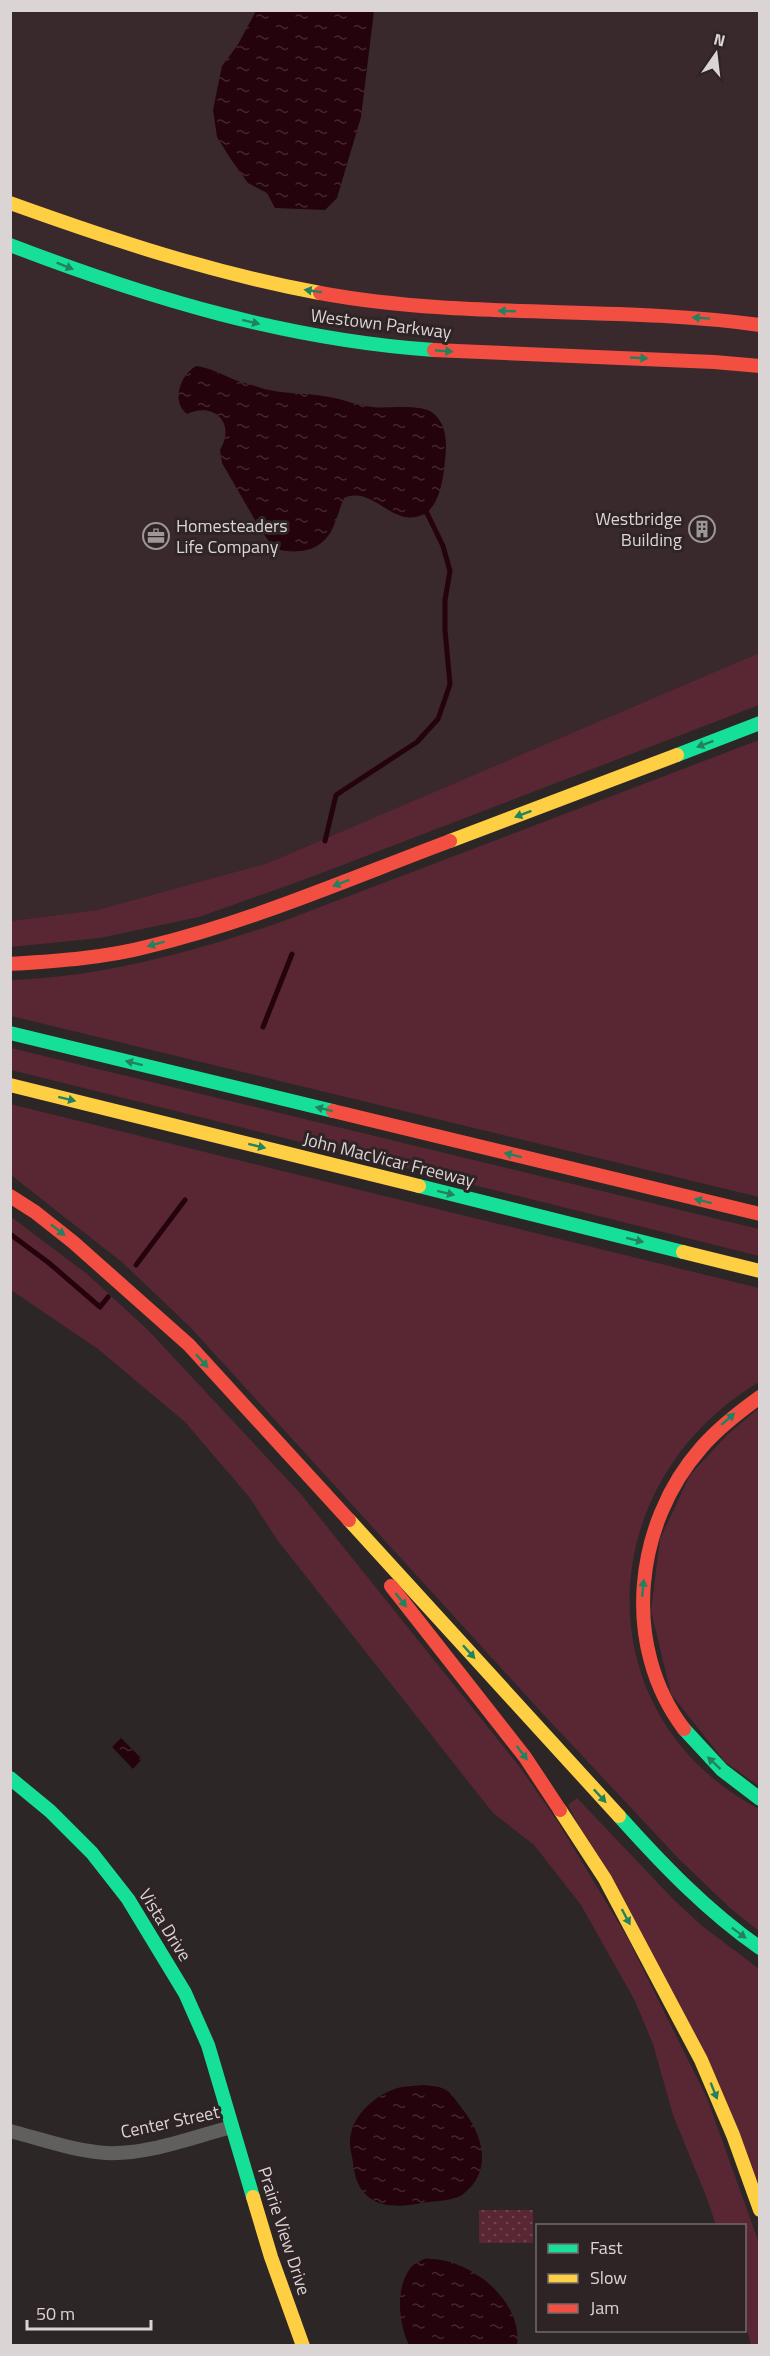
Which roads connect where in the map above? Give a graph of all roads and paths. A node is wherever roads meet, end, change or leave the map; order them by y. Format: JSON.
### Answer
{"nodes":[{"id":1,"x":10,"y":203,"type":"edge"},
{"id":2,"x":10,"y":245,"type":"edge"},
{"id":3,"x":759,"y":325,"type":"edge"},
{"id":4,"x":759,"y":366,"type":"edge"},
{"id":5,"x":759,"y":723,"type":"edge"},
{"id":6,"x":10,"y":964,"type":"edge"},
{"id":7,"x":10,"y":1033,"type":"edge"},
{"id":8,"x":10,"y":1085,"type":"edge"},
{"id":9,"x":10,"y":1196,"type":"edge"},
{"id":10,"x":759,"y":1214,"type":"edge"},
{"id":11,"x":759,"y":1271,"type":"edge"},
{"id":12,"x":759,"y":1396,"type":"edge"},
{"id":13,"x":330,"y":1501,"type":"junction"},
{"id":14,"x":10,"y":1778,"type":"edge"},
{"id":15,"x":759,"y":1799,"type":"edge"},
{"id":16,"x":759,"y":1948,"type":"edge"},
{"id":17,"x":232,"y":2127,"type":"junction"},
{"id":18,"x":10,"y":2131,"type":"edge"},
{"id":19,"x":759,"y":2210,"type":"edge"},
{"id":20,"x":303,"y":2346,"type":"edge"}],
"edges":[{"from":3,"to":1,"type":"main road","name":"Westown Parkway","one_way":true},
{"from":2,"to":4,"type":"main road","name":"Westown Parkway","one_way":true},
{"from":5,"to":6,"type":"main road","one_way":true},
{"from":10,"to":7,"type":"main road","name":"John MacVicar Freeway","one_way":true},
{"from":8,"to":11,"type":"main road","name":"John MacVicar Freeway","one_way":true},
{"from":9,"to":13,"type":"main road","one_way":true},
{"from":15,"to":12,"type":"main road","one_way":true},
{"from":13,"to":16,"type":"main road","one_way":true},
{"from":13,"to":19,"type":"main road","one_way":true},
{"from":14,"to":17,"type":"main road","name":"Vista Drive"},
{"from":17,"to":18,"type":"street","name":"Center Street"},
{"from":17,"to":20,"type":"main road","name":"Prairie View Drive"}]}
